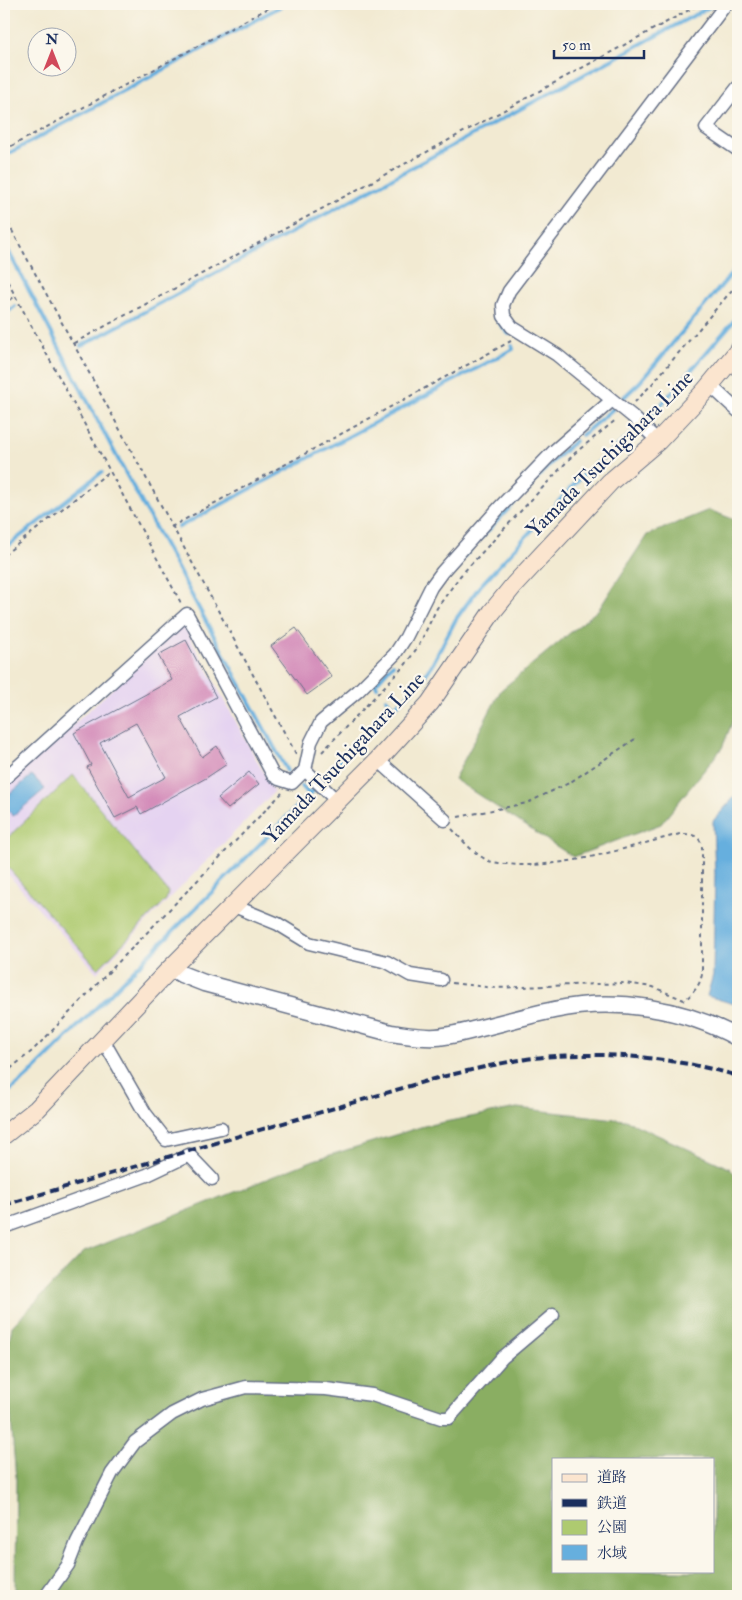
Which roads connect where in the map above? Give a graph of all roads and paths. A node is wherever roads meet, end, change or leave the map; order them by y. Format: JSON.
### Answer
{"nodes":[{"id":1,"x":276,"y":4,"type":"edge"},
{"id":2,"x":700,"y":4,"type":"edge"},
{"id":3,"x":726,"y":4,"type":"edge"},
{"id":4,"x":738,"y":87,"type":"edge"},
{"id":5,"x":4,"y":150,"type":"edge"},
{"id":6,"x":738,"y":150,"type":"edge"},
{"id":7,"x":4,"y":216,"type":"edge"},
{"id":8,"x":4,"y":275,"type":"edge"},
{"id":9,"x":738,"y":283,"type":"edge"},
{"id":10,"x":15,"y":296,"type":"junction"},
{"id":11,"x":4,"y":305,"type":"edge"},
{"id":12,"x":523,"y":334,"type":"junction"},
{"id":13,"x":73,"y":344,"type":"junction"},
{"id":14,"x":738,"y":351,"type":"edge"},
{"id":15,"x":710,"y":386,"type":"junction"},
{"id":16,"x":611,"y":401,"type":"junction"},
{"id":17,"x":738,"y":411,"type":"edge"},
{"id":18,"x":629,"y":414,"type":"junction"},
{"id":19,"x":656,"y":438,"type":"junction"},
{"id":20,"x":110,"y":471,"type":"junction"},
{"id":21,"x":171,"y":527,"type":"junction"},
{"id":22,"x":4,"y":555,"type":"edge"},
{"id":23,"x":187,"y":614,"type":"junction"},
{"id":24,"x":638,"y":737,"type":"dead end"},
{"id":25,"x":378,"y":760,"type":"junction"},
{"id":26,"x":308,"y":772,"type":"junction"},
{"id":27,"x":4,"y":779,"type":"edge"},
{"id":28,"x":292,"y":782,"type":"junction"},
{"id":29,"x":336,"y":800,"type":"junction"},
{"id":30,"x":445,"y":820,"type":"junction"},
{"id":31,"x":234,"y":906,"type":"junction"},
{"id":32,"x":171,"y":968,"type":"junction"},
{"id":33,"x":441,"y":980,"type":"dead end"},
{"id":34,"x":684,"y":1000,"type":"dead end"},
{"id":35,"x":738,"y":1038,"type":"edge"},
{"id":36,"x":103,"y":1040,"type":"junction"},
{"id":37,"x":4,"y":1074,"type":"edge"},
{"id":38,"x":221,"y":1128,"type":"dead end"},
{"id":39,"x":10,"y":1130,"type":"edge"},
{"id":40,"x":4,"y":1144,"type":"edge"},
{"id":41,"x":212,"y":1179,"type":"dead end"},
{"id":42,"x":4,"y":1227,"type":"edge"},
{"id":43,"x":553,"y":1315,"type":"dead end"},
{"id":44,"x":46,"y":1596,"type":"edge"}],
"edges":[{"from":1,"to":5,"type":"path"},
{"from":2,"to":13,"type":"path"},
{"from":3,"to":12,"type":"street"},
{"from":4,"to":6,"type":"street"},
{"from":7,"to":13,"type":"path"},
{"from":8,"to":10,"type":"path"},
{"from":9,"to":18,"type":"path"},
{"from":10,"to":11,"type":"path"},
{"from":10,"to":20,"type":"path"},
{"from":12,"to":16,"type":"street"},
{"from":12,"to":21,"type":"path"},
{"from":13,"to":21,"type":"path"},
{"from":14,"to":15,"type":"main road","name":"Yamada Tsuchigahara Line"},
{"from":15,"to":17,"type":"street"},
{"from":15,"to":19,"type":"main road","name":"Yamada Tsuchigahara Line"},
{"from":16,"to":18,"type":"street"},
{"from":16,"to":26,"type":"street"},
{"from":18,"to":19,"type":"street"},
{"from":18,"to":26,"type":"path"},
{"from":19,"to":25,"type":"main road","name":"Yamada Tsuchigahara Line"},
{"from":20,"to":22,"type":"path"},
{"from":20,"to":23,"type":"path"},
{"from":21,"to":26,"type":"path"},
{"from":23,"to":27,"type":"street"},
{"from":23,"to":28,"type":"street"},
{"from":24,"to":30,"type":"path"},
{"from":25,"to":29,"type":"main road","name":"Yamada Tsuchigahara Line"},
{"from":25,"to":30,"type":"street"},
{"from":26,"to":28,"type":"street"},
{"from":26,"to":29,"type":"street"},
{"from":28,"to":37,"type":"path"},
{"from":29,"to":31,"type":"main road","name":"Yamada Tsuchigahara Line"},
{"from":30,"to":34,"type":"path"},
{"from":31,"to":32,"type":"main road","name":"Yamada Tsuchigahara Line"},
{"from":31,"to":33,"type":"street"},
{"from":32,"to":35,"type":"street"},
{"from":32,"to":36,"type":"main road","name":"Yamada Tsuchigahara Line"},
{"from":36,"to":38,"type":"street"},
{"from":36,"to":39,"type":"main road","name":"Yamada Tsuchigahara Line"},
{"from":39,"to":40,"type":"street"},
{"from":41,"to":42,"type":"street"},
{"from":43,"to":44,"type":"street"}]}
